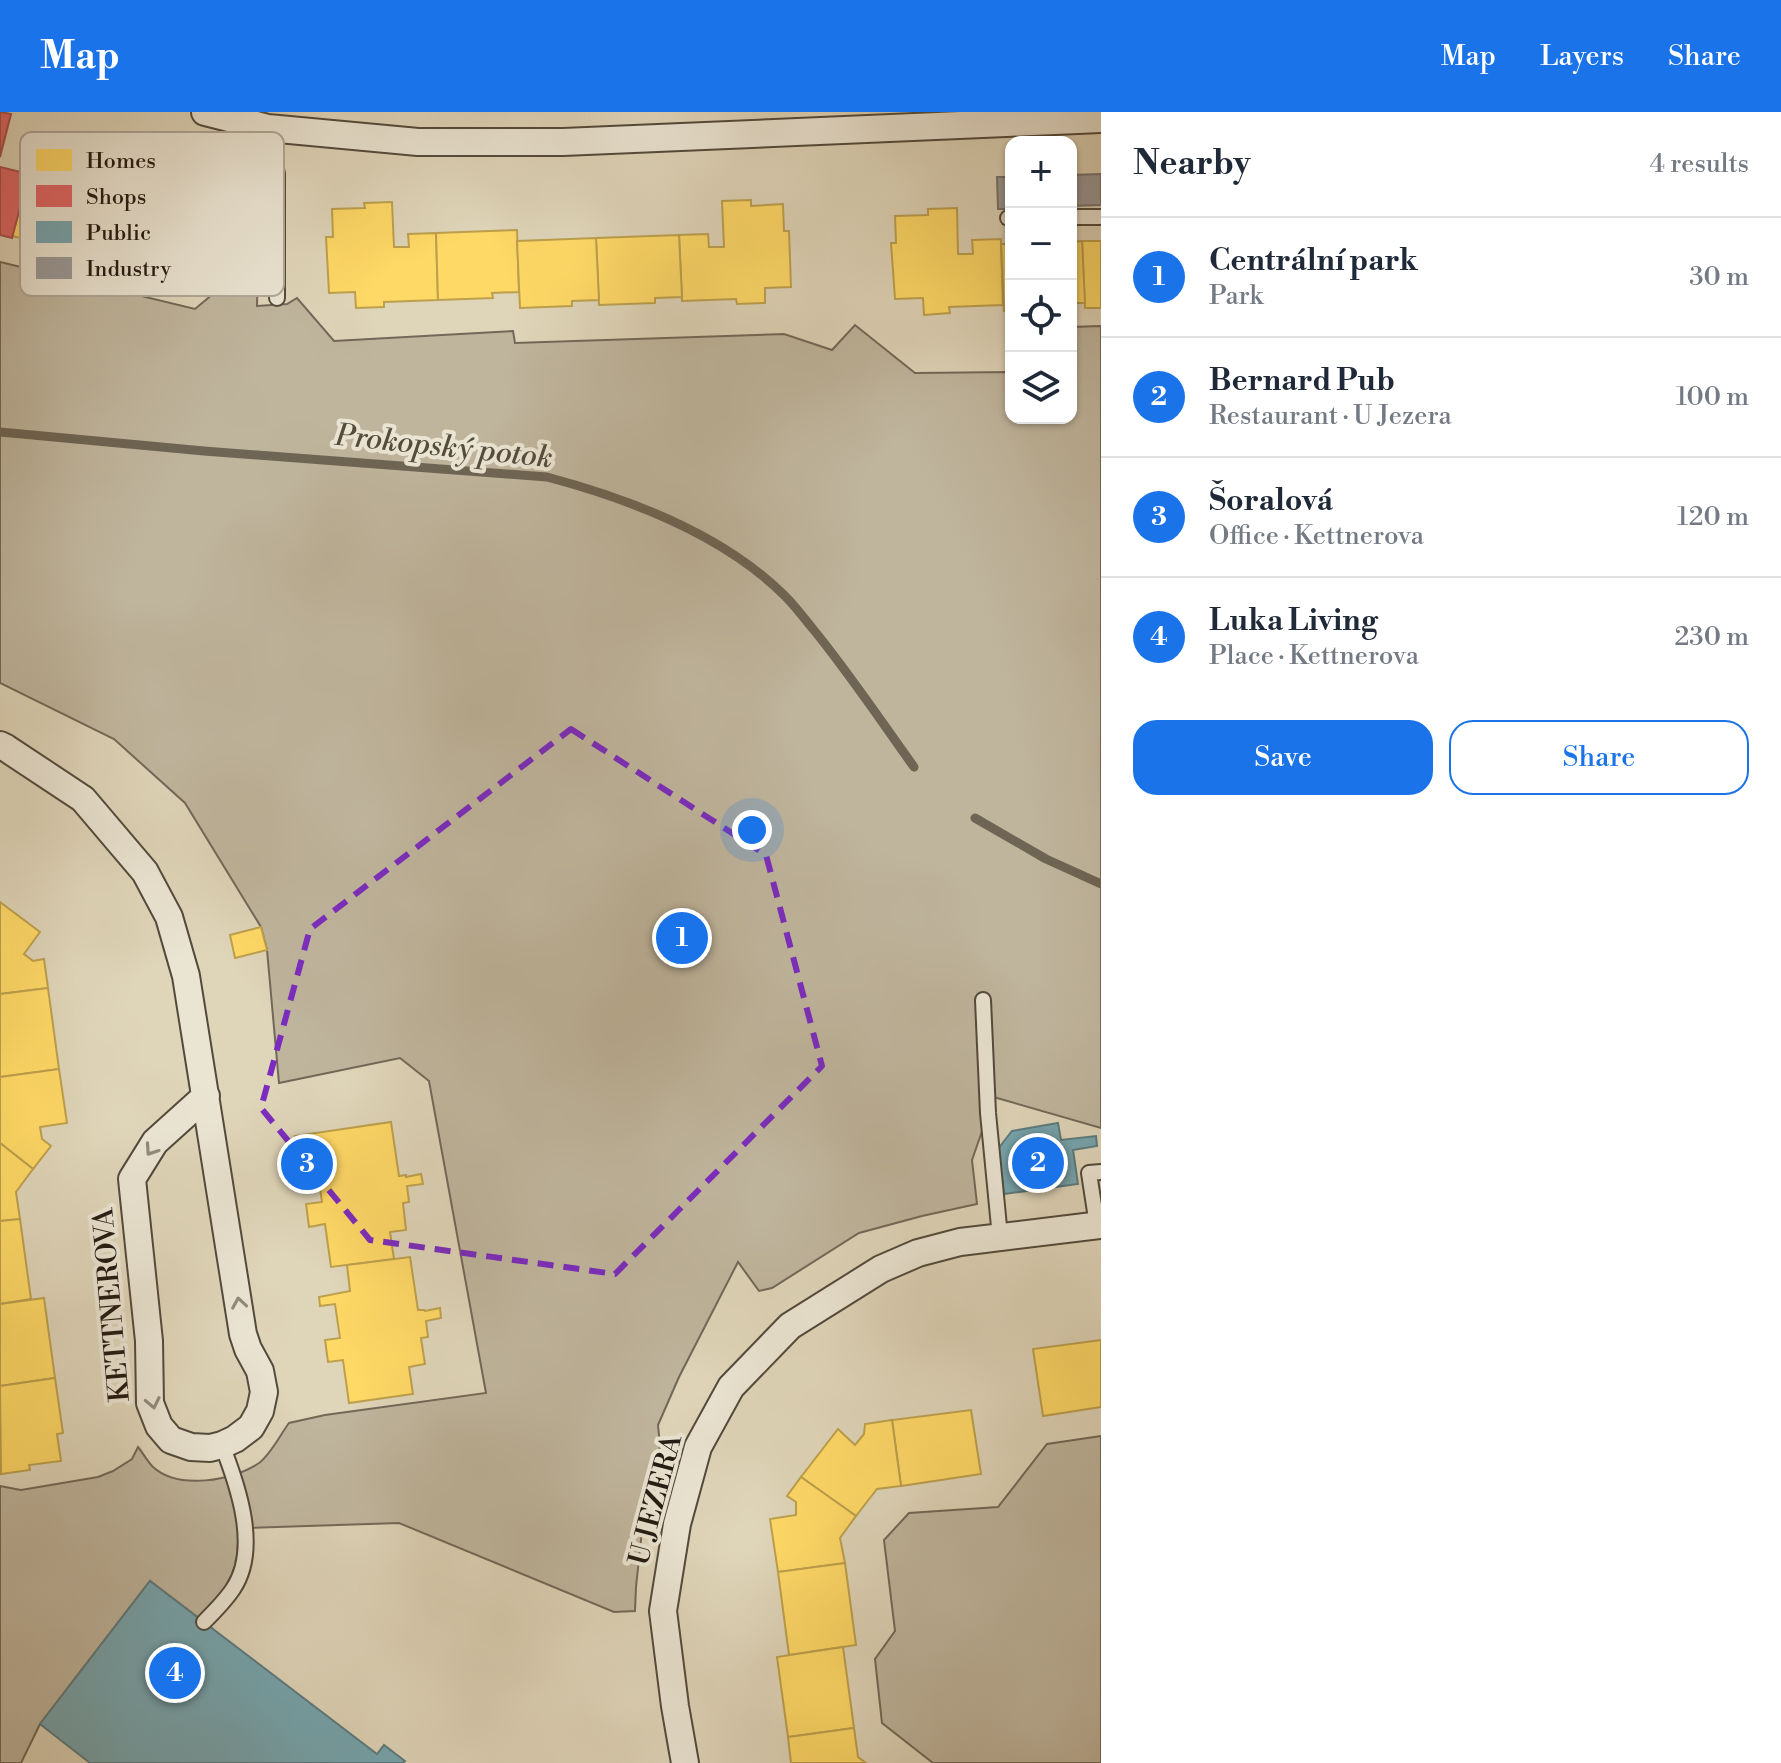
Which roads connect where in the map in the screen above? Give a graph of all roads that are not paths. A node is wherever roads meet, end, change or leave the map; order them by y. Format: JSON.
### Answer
{"nodes":[{"id":1,"x":205,"y":112,"type":"edge"},
{"id":2,"x":1101,"y":119,"type":"edge"},
{"id":3,"x":265,"y":120,"type":"edge"},
{"id":4,"x":864,"y":120,"type":"edge"},
{"id":5,"x":1077,"y":217,"type":"edge"},
{"id":6,"x":1101,"y":217,"type":"edge"},
{"id":7,"x":0,"y":745,"type":"edge"},
{"id":8,"x":983,"y":1000,"type":"dead end"},
{"id":9,"x":206,"y":1096,"type":"junction"},
{"id":10,"x":1101,"y":1172,"type":"edge"},
{"id":11,"x":1099,"y":1225,"type":"edge"},
{"id":12,"x":1000,"y":1237,"type":"junction"},
{"id":13,"x":222,"y":1445,"type":"junction"},
{"id":14,"x":204,"y":1622,"type":"dead end"},
{"id":15,"x":685,"y":1763,"type":"edge"}],
"edges":[{"from":1,"to":3,"type":"street"},
{"from":2,"to":4,"type":"street"},
{"from":3,"to":4,"type":"street"},
{"from":5,"to":6,"type":"lane"},
{"from":7,"to":9,"type":"street"},
{"from":8,"to":12,"type":"lane"},
{"from":13,"to":9,"type":"street","one_way":true},
{"from":9,"to":13,"type":"street","name":"KETTNEROVA","one_way":true},
{"from":10,"to":11,"type":"lane"},
{"from":11,"to":12,"type":"street","name":"U JEZERA"},
{"from":12,"to":15,"type":"street","name":"U JEZERA"},
{"from":13,"to":14,"type":"lane"}]}
